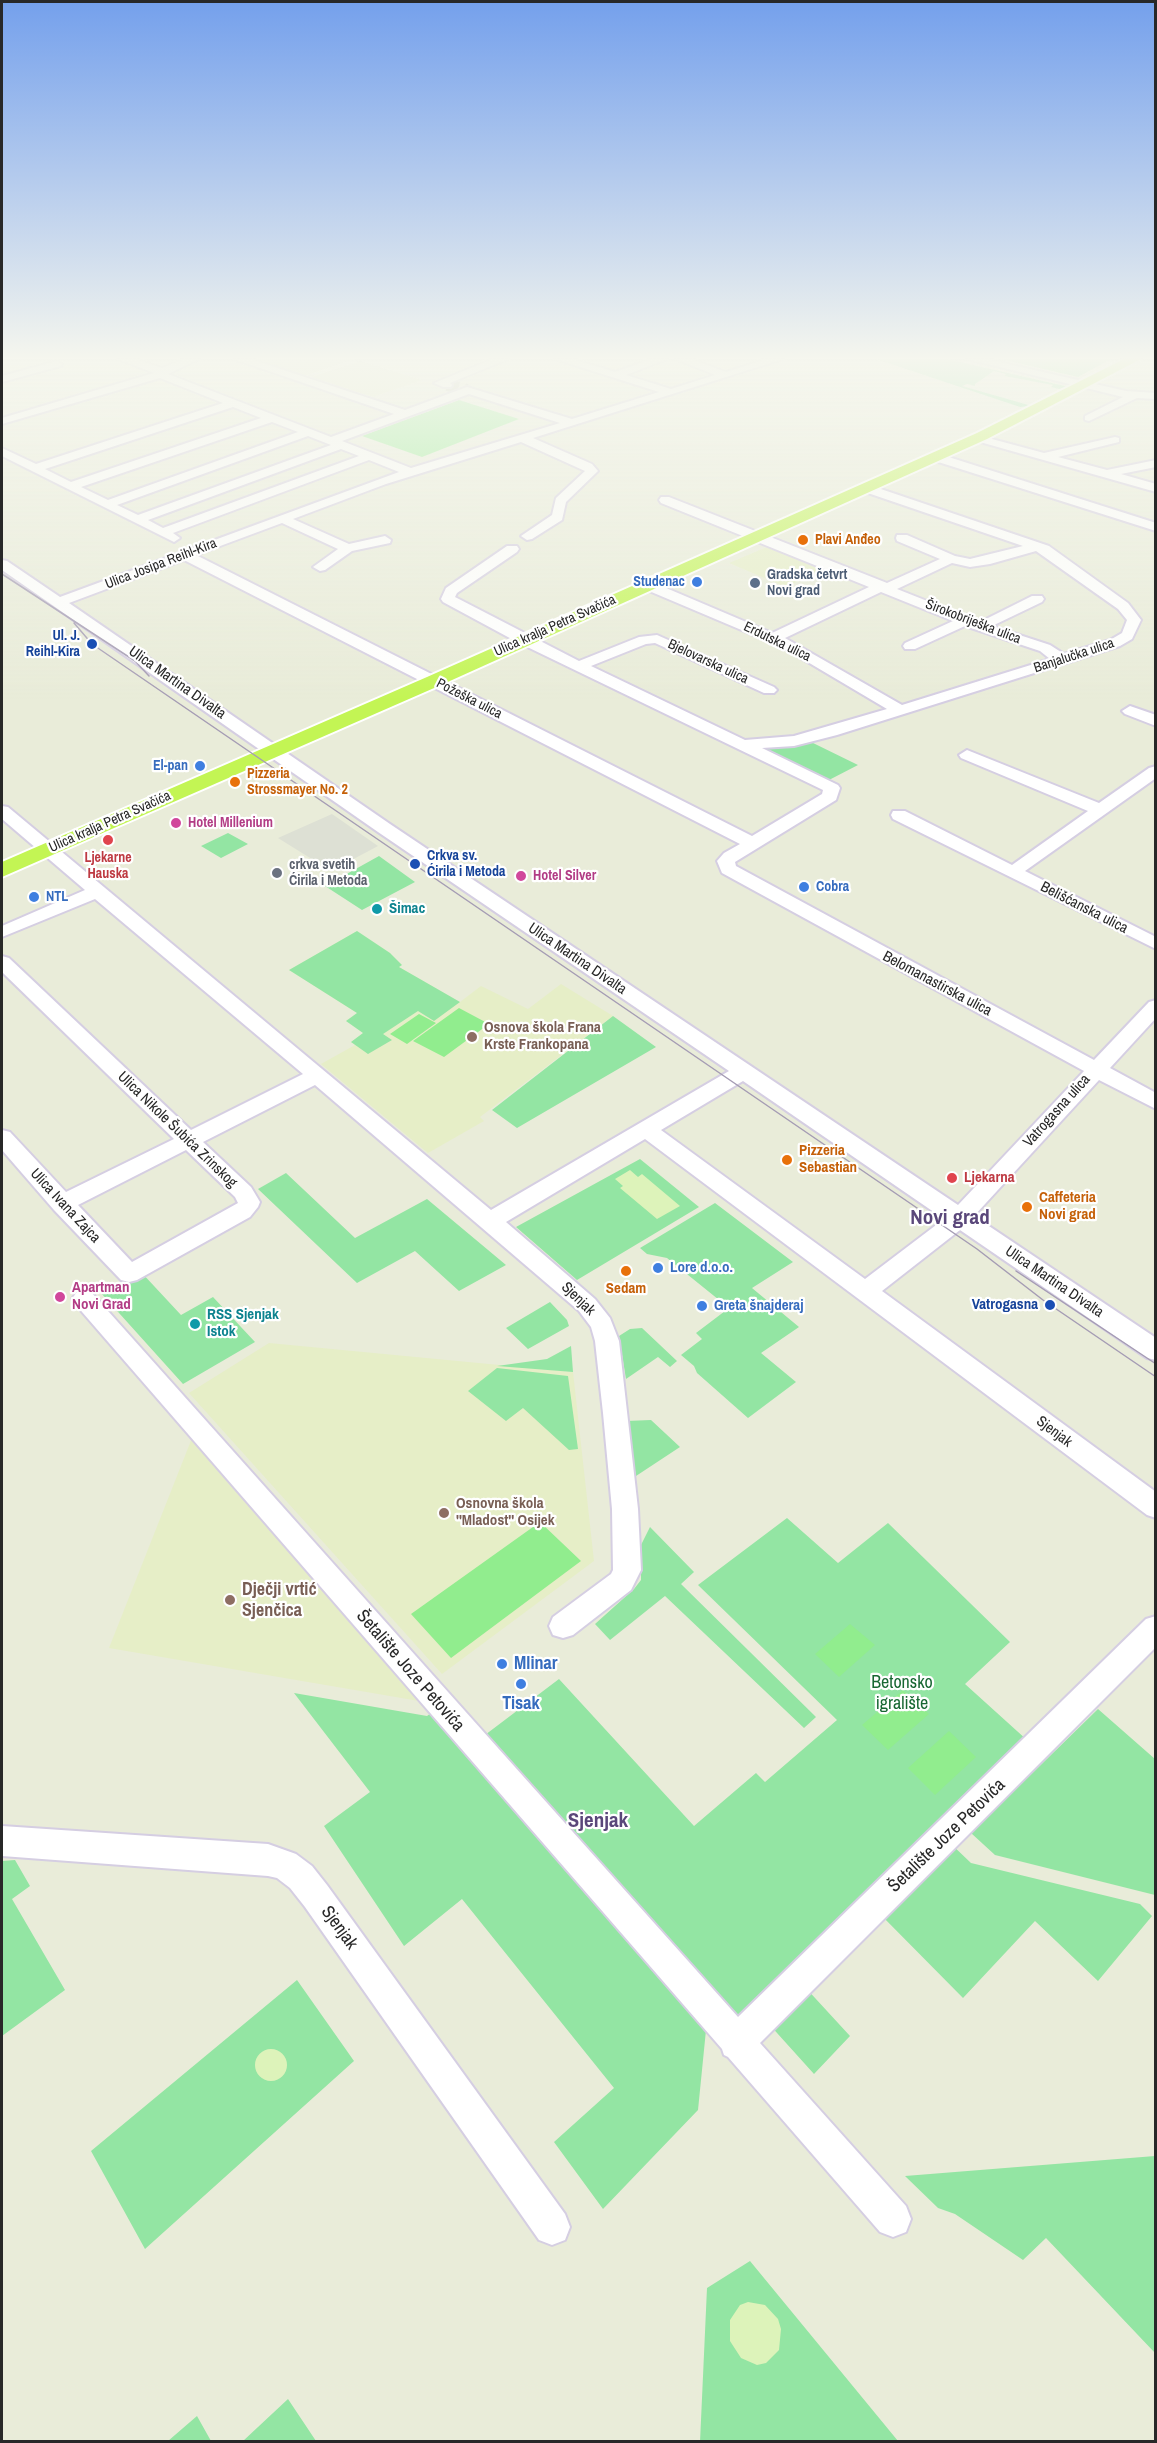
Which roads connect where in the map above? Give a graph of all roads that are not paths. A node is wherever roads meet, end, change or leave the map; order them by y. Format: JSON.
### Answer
{"nodes":[{"id":1,"x":46,"y":473,"type":"edge"},
{"id":2,"x":109,"y":473,"type":"edge"},
{"id":3,"x":195,"y":473,"type":"edge"},
{"id":4,"x":258,"y":473,"type":"edge"},
{"id":5,"x":324,"y":473,"type":"edge"},
{"id":6,"x":404,"y":473,"type":"edge"},
{"id":7,"x":590,"y":473,"type":"edge"},
{"id":8,"x":900,"y":473,"type":"edge"},
{"id":9,"x":987,"y":473,"type":"edge"},
{"id":10,"x":1099,"y":473,"type":"edge"},
{"id":11,"x":1114,"y":473,"type":"edge"},
{"id":12,"x":1106,"y":475,"type":"junction"},
{"id":13,"x":71,"y":486,"type":"junction"},
{"id":14,"x":866,"y":488,"type":"junction"},
{"id":15,"x":1155,"y":488,"type":"edge"},
{"id":16,"x":665,"y":500,"type":"dead end"},
{"id":17,"x":108,"y":504,"type":"junction"},
{"id":18,"x":281,"y":518,"type":"junction"},
{"id":19,"x":138,"y":519,"type":"junction"},
{"id":20,"x":1155,"y":526,"type":"edge"},
{"id":21,"x":163,"y":532,"type":"junction"},
{"id":22,"x":527,"y":536,"type":"dead end"},
{"id":23,"x":758,"y":536,"type":"junction"},
{"id":24,"x":902,"y":538,"type":"dead end"},
{"id":25,"x":385,"y":540,"type":"dead end"},
{"id":26,"x":1036,"y":546,"type":"junction"},
{"id":27,"x":348,"y":548,"type":"junction"},
{"id":28,"x":513,"y":549,"type":"dead end"},
{"id":29,"x":191,"y":553,"type":"junction"},
{"id":30,"x":951,"y":559,"type":"junction"},
{"id":31,"x":2,"y":564,"type":"edge"},
{"id":32,"x":320,"y":567,"type":"dead end"},
{"id":33,"x":647,"y":585,"type":"junction"},
{"id":34,"x":885,"y":587,"type":"junction"},
{"id":35,"x":1037,"y":599,"type":"dead end"},
{"id":36,"x":59,"y":602,"type":"junction"},
{"id":37,"x":965,"y":621,"type":"junction"},
{"id":38,"x":980,"y":627,"type":"junction"},
{"id":39,"x":773,"y":638,"type":"junction"},
{"id":40,"x":524,"y":640,"type":"junction"},
{"id":41,"x":910,"y":646,"type":"dead end"},
{"id":42,"x":1062,"y":660,"type":"junction"},
{"id":43,"x":579,"y":666,"type":"junction"},
{"id":44,"x":434,"y":681,"type":"junction"},
{"id":45,"x":769,"y":690,"type":"dead end"},
{"id":46,"x":901,"y":711,"type":"junction"},
{"id":47,"x":1130,"y":711,"type":"dead end"},
{"id":48,"x":1155,"y":721,"type":"edge"},
{"id":49,"x":744,"y":745,"type":"junction"},
{"id":50,"x":273,"y":750,"type":"junction"},
{"id":51,"x":968,"y":755,"type":"dead end"},
{"id":52,"x":1155,"y":771,"type":"edge"},
{"id":53,"x":1100,"y":810,"type":"junction"},
{"id":54,"x":2,"y":811,"type":"edge"},
{"id":55,"x":899,"y":815,"type":"dead end"},
{"id":56,"x":752,"y":843,"type":"junction"},
{"id":57,"x":47,"y":850,"type":"junction"},
{"id":58,"x":2,"y":870,"type":"edge"},
{"id":59,"x":1012,"y":872,"type":"junction"},
{"id":60,"x":96,"y":892,"type":"junction"},
{"id":61,"x":2,"y":932,"type":"edge"},
{"id":62,"x":1155,"y":944,"type":"edge"},
{"id":63,"x":2,"y":962,"type":"edge"},
{"id":64,"x":1155,"y":1006,"type":"edge"},
{"id":65,"x":1095,"y":1069,"type":"junction"},
{"id":66,"x":742,"y":1072,"type":"junction"},
{"id":67,"x":316,"y":1076,"type":"junction"},
{"id":68,"x":1155,"y":1102,"type":"edge"},
{"id":69,"x":646,"y":1129,"type":"junction"},
{"id":70,"x":2,"y":1137,"type":"edge"},
{"id":71,"x":188,"y":1140,"type":"junction"},
{"id":72,"x":62,"y":1204,"type":"junction"},
{"id":73,"x":960,"y":1218,"type":"junction"},
{"id":74,"x":490,"y":1221,"type":"junction"},
{"id":75,"x":129,"y":1274,"type":"joint"},
{"id":76,"x":866,"y":1291,"type":"junction"},
{"id":77,"x":84,"y":1299,"type":"dead end"},
{"id":78,"x":1155,"y":1351,"type":"edge"},
{"id":79,"x":1155,"y":1507,"type":"edge"},
{"id":80,"x":563,"y":1626,"type":"dead end"},
{"id":81,"x":1155,"y":1628,"type":"edge"},
{"id":82,"x":2,"y":1841,"type":"edge"},
{"id":83,"x":736,"y":2043,"type":"junction"},
{"id":84,"x":893,"y":2219,"type":"dead end"},
{"id":85,"x":552,"y":2227,"type":"dead end"}],
"edges":[{"from":1,"to":13,"type":"street","name":"Požeška ulica"},
{"from":2,"to":13,"type":"street"},
{"from":3,"to":17,"type":"street"},
{"from":4,"to":19,"type":"street"},
{"from":5,"to":21,"type":"street"},
{"from":6,"to":18,"type":"street","name":"Ulica Josipa Reihl-Kira"},
{"from":7,"to":22,"type":"street"},
{"from":8,"to":14,"type":"main road","name":"Ulica kralja Petra Svačića"},
{"from":9,"to":20,"type":"street"},
{"from":10,"to":12,"type":"street"},
{"from":11,"to":12,"type":"street"},
{"from":12,"to":15,"type":"street"},
{"from":13,"to":17,"type":"street","name":"Požeška ulica"},
{"from":14,"to":23,"type":"main road","name":"Ulica kralja Petra Svačića"},
{"from":14,"to":26,"type":"street","name":"Banjalučka ulica"},
{"from":16,"to":23,"type":"street","name":"Širokobriješka ulica"},
{"from":17,"to":19,"type":"street","name":"Požeška ulica"},
{"from":18,"to":27,"type":"street"},
{"from":18,"to":29,"type":"street","name":"Ulica Josipa Reihl-Kira"},
{"from":19,"to":21,"type":"street","name":"Požeška ulica"},
{"from":21,"to":29,"type":"street","name":"Požeška ulica"},
{"from":23,"to":33,"type":"main road","name":"Ulica kralja Petra Svačića"},
{"from":23,"to":34,"type":"street","name":"Širokobriješka ulica"},
{"from":24,"to":30,"type":"street"},
{"from":25,"to":27,"type":"street"},
{"from":26,"to":30,"type":"street"},
{"from":26,"to":42,"type":"street","name":"Banjalučka ulica"},
{"from":27,"to":32,"type":"street"},
{"from":28,"to":40,"type":"street"},
{"from":29,"to":36,"type":"street","name":"Ulica Josipa Reihl-Kira"},
{"from":29,"to":44,"type":"street","name":"Požeška ulica"},
{"from":30,"to":34,"type":"street"},
{"from":31,"to":36,"type":"street","name":"Ulica Martina Divalta"},
{"from":33,"to":39,"type":"street","name":"Erdutska ulica"},
{"from":33,"to":40,"type":"main road","name":"Ulica kralja Petra Svačića"},
{"from":34,"to":37,"type":"street","name":"Širokobriješka ulica"},
{"from":34,"to":39,"type":"street"},
{"from":35,"to":38,"type":"street"},
{"from":36,"to":50,"type":"street","name":"Ulica Martina Divalta"},
{"from":37,"to":38,"type":"street","name":"Širokobriješka ulica"},
{"from":37,"to":41,"type":"street"},
{"from":38,"to":42,"type":"street","name":"Širokobriješka ulica"},
{"from":39,"to":46,"type":"street","name":"Erdutska ulica"},
{"from":40,"to":43,"type":"street"},
{"from":40,"to":44,"type":"main road","name":"Ulica kralja Petra Svačića"},
{"from":42,"to":46,"type":"street","name":"Banjalučka ulica"},
{"from":43,"to":45,"type":"street","name":"Bjelovarska ulica"},
{"from":43,"to":49,"type":"street"},
{"from":44,"to":50,"type":"main road","name":"Ulica kralja Petra Svačića"},
{"from":44,"to":56,"type":"street","name":"Požeška ulica"},
{"from":46,"to":49,"type":"street","name":"Banjalučka ulica"},
{"from":47,"to":48,"type":"street"},
{"from":49,"to":56,"type":"street"},
{"from":50,"to":57,"type":"main road","name":"Ulica kralja Petra Svačića"},
{"from":50,"to":66,"type":"street","name":"Ulica Martina Divalta"},
{"from":51,"to":53,"type":"street"},
{"from":52,"to":53,"type":"street"},
{"from":53,"to":59,"type":"street"},
{"from":54,"to":57,"type":"street","name":"Sjenjak"},
{"from":55,"to":59,"type":"street","name":"Belišćanska ulica"},
{"from":56,"to":65,"type":"street","name":"Belomanastirska ulica"},
{"from":57,"to":58,"type":"main road","name":"Ulica kralja Petra Svačića"},
{"from":57,"to":60,"type":"street","name":"Sjenjak"},
{"from":59,"to":62,"type":"street","name":"Belišćanska ulica"},
{"from":60,"to":61,"type":"street"},
{"from":60,"to":67,"type":"street","name":"Sjenjak"},
{"from":63,"to":71,"type":"street","name":"Ulica Nikole Šubića Zrinskog"},
{"from":64,"to":65,"type":"street","name":"Vatrogasna ulica"},
{"from":65,"to":68,"type":"street","name":"Belomanastirska ulica"},
{"from":65,"to":73,"type":"street","name":"Vatrogasna ulica"},
{"from":66,"to":69,"type":"street"},
{"from":66,"to":73,"type":"street","name":"Ulica Martina Divalta"},
{"from":67,"to":71,"type":"street"},
{"from":67,"to":74,"type":"street","name":"Sjenjak"},
{"from":69,"to":74,"type":"street"},
{"from":69,"to":76,"type":"street","name":"Sjenjak"},
{"from":70,"to":72,"type":"street","name":"Ulica Ivana Zajca"},
{"from":71,"to":72,"type":"street"},
{"from":71,"to":75,"type":"street","name":"Ulica Nikole Šubića Zrinskog"},
{"from":72,"to":75,"type":"street","name":"Ulica Ivana Zajca"},
{"from":73,"to":76,"type":"street"},
{"from":73,"to":78,"type":"street","name":"Ulica Martina Divalta"},
{"from":74,"to":80,"type":"street","name":"Sjenjak"},
{"from":76,"to":79,"type":"street","name":"Sjenjak"},
{"from":77,"to":83,"type":"street","name":"Šetalište Joze Petovića"},
{"from":81,"to":83,"type":"street","name":"Šetalište Joze Petovića"},
{"from":82,"to":85,"type":"street","name":"Sjenjak"},
{"from":83,"to":84,"type":"street","name":"Šetalište Joze Petovića"}]}
